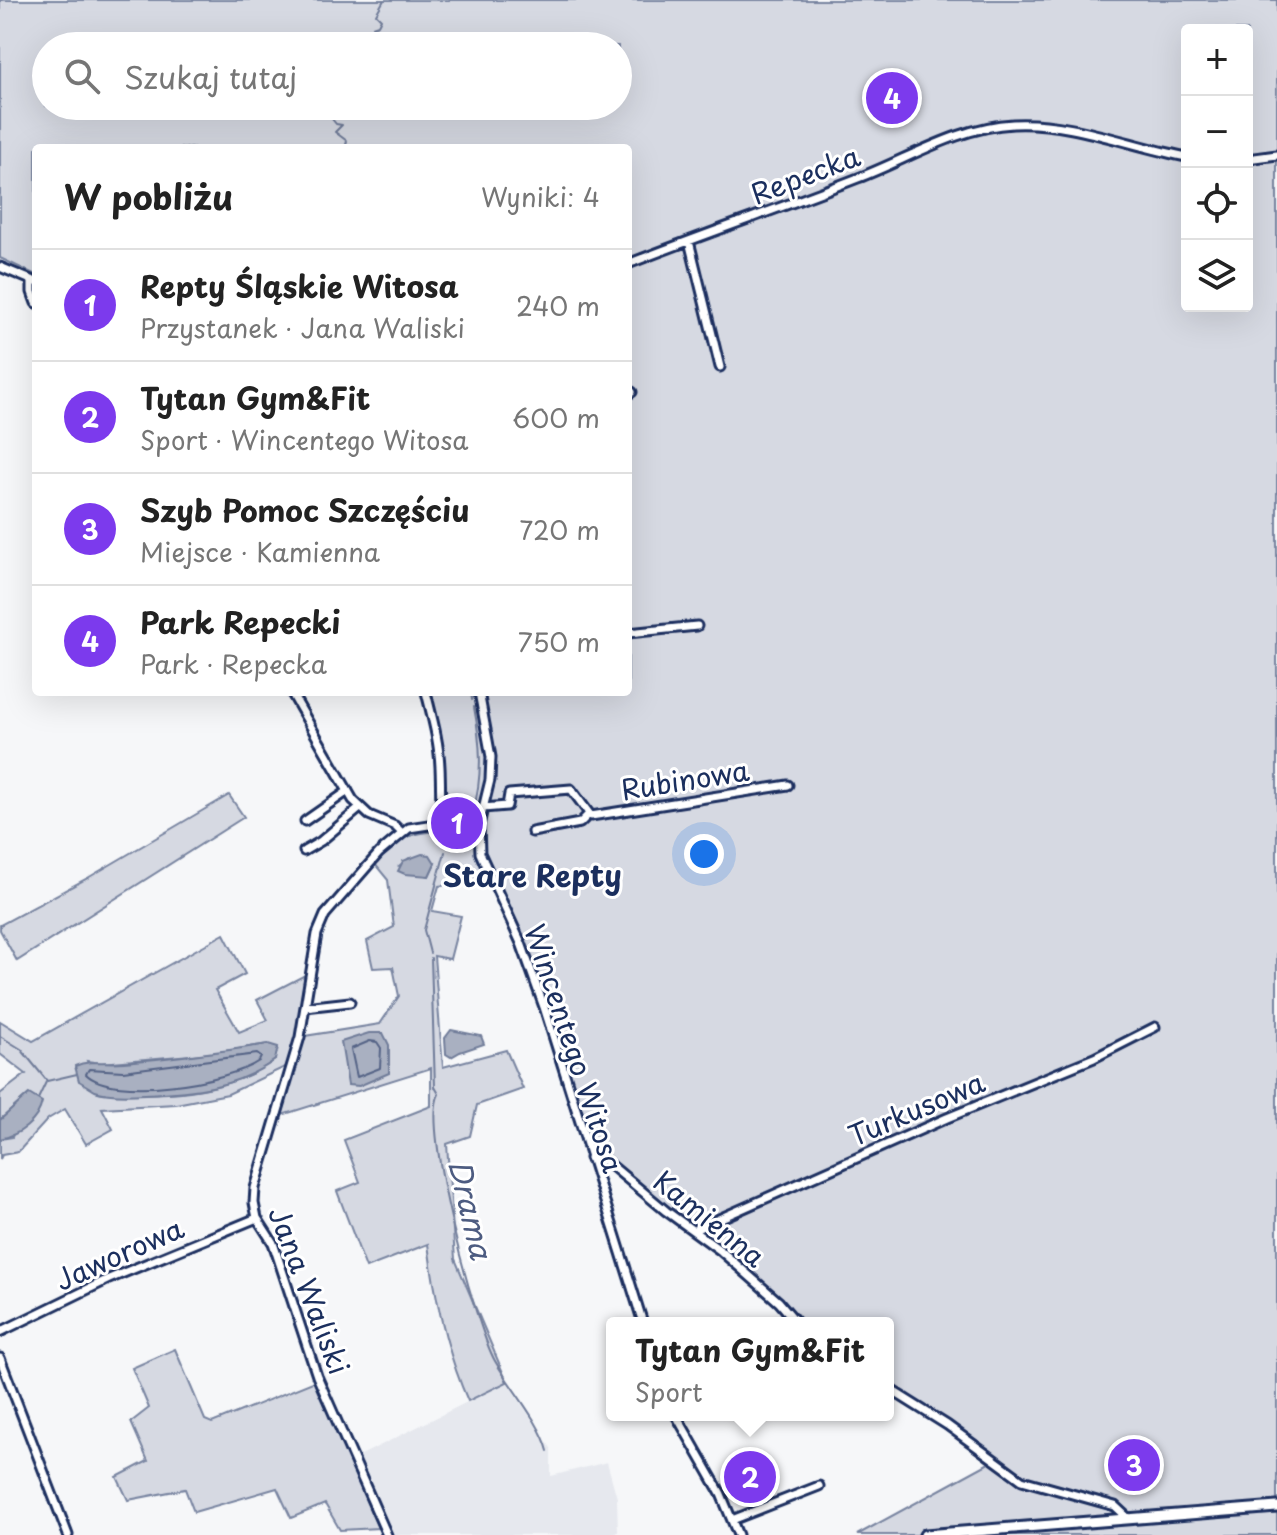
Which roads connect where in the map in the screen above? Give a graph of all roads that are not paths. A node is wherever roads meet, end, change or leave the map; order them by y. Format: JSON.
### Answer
{"nodes":[{"id":1,"x":1277,"y":155,"type":"edge"},
{"id":2,"x":1181,"y":156,"type":"edge"},
{"id":3,"x":1253,"y":158,"type":"edge"},
{"id":4,"x":689,"y":241,"type":"junction"},
{"id":5,"x":632,"y":262,"type":"edge"},
{"id":6,"x":0,"y":267,"type":"edge"},
{"id":7,"x":32,"y":280,"type":"edge"},
{"id":8,"x":720,"y":367,"type":"dead end"},
{"id":9,"x":697,"y":626,"type":"dead end"},
{"id":10,"x":632,"y":633,"type":"edge"},
{"id":11,"x":293,"y":696,"type":"edge"},
{"id":12,"x":427,"y":696,"type":"edge"},
{"id":13,"x":480,"y":696,"type":"edge"},
{"id":14,"x":788,"y":785,"type":"dead end"},
{"id":15,"x":348,"y":791,"type":"junction"},
{"id":16,"x":360,"y":808,"type":"junction"},
{"id":17,"x":483,"y":808,"type":"junction"},
{"id":18,"x":589,"y":814,"type":"junction"},
{"id":19,"x":305,"y":821,"type":"dead end"},
{"id":20,"x":442,"y":823,"type":"junction"},
{"id":21,"x":479,"y":825,"type":"junction"},
{"id":22,"x":532,"y":832,"type":"dead end"},
{"id":23,"x":402,"y":833,"type":"junction"},
{"id":24,"x":304,"y":851,"type":"dead end"},
{"id":25,"x":350,"y":1002,"type":"dead end"},
{"id":26,"x":305,"y":1007,"type":"junction"},
{"id":27,"x":1155,"y":1027,"type":"dead end"},
{"id":28,"x":590,"y":1158,"type":"junction"},
{"id":29,"x":257,"y":1218,"type":"junction"},
{"id":30,"x":694,"y":1230,"type":"junction"},
{"id":31,"x":641,"y":1317,"type":"edge"},
{"id":32,"x":792,"y":1317,"type":"edge"},
{"id":33,"x":0,"y":1332,"type":"edge"},
{"id":34,"x":0,"y":1358,"type":"edge"},
{"id":35,"x":894,"y":1392,"type":"edge"},
{"id":36,"x":679,"y":1421,"type":"edge"},
{"id":37,"x":819,"y":1486,"type":"dead end"},
{"id":38,"x":1277,"y":1507,"type":"edge"},
{"id":39,"x":1129,"y":1519,"type":"junction"},
{"id":40,"x":732,"y":1520,"type":"junction"},
{"id":41,"x":68,"y":1535,"type":"edge"},
{"id":42,"x":387,"y":1535,"type":"edge"},
{"id":43,"x":738,"y":1535,"type":"edge"},
{"id":44,"x":925,"y":1535,"type":"edge"}],
"edges":[{"from":1,"to":3,"type":"street"},
{"from":2,"to":4,"type":"street","name":"Repecka"},
{"from":4,"to":5,"type":"street","name":"Repecka"},
{"from":4,"to":8,"type":"street"},
{"from":6,"to":7,"type":"street"},
{"from":9,"to":10,"type":"street"},
{"from":11,"to":15,"type":"street"},
{"from":12,"to":20,"type":"street"},
{"from":13,"to":17,"type":"street","name":"Wincentego Witosa"},
{"from":14,"to":18,"type":"street","name":"Rubinowa"},
{"from":15,"to":16,"type":"street"},
{"from":15,"to":19,"type":"street"},
{"from":16,"to":23,"type":"street"},
{"from":16,"to":24,"type":"street"},
{"from":17,"to":18,"type":"street","name":"Rubinowa"},
{"from":17,"to":21,"type":"street","name":"Wincentego Witosa"},
{"from":18,"to":22,"type":"street","name":"Rubinowa"},
{"from":20,"to":21,"type":"street"},
{"from":20,"to":23,"type":"street"},
{"from":21,"to":28,"type":"street","name":"Wincentego Witosa"},
{"from":23,"to":26,"type":"street","name":"Jana Waliski"},
{"from":25,"to":26,"type":"street"},
{"from":26,"to":29,"type":"street","name":"Jana Waliski"},
{"from":27,"to":30,"type":"street","name":"Turkusowa"},
{"from":28,"to":30,"type":"street","name":"Kamienna"},
{"from":28,"to":31,"type":"street","name":"Wincentego Witosa"},
{"from":29,"to":33,"type":"street","name":"Jaworowa"},
{"from":29,"to":42,"type":"street","name":"Jana Waliski"},
{"from":30,"to":32,"type":"street","name":"Kamienna"},
{"from":34,"to":41,"type":"street"},
{"from":35,"to":39,"type":"street"},
{"from":36,"to":40,"type":"street"},
{"from":37,"to":40,"type":"street"},
{"from":38,"to":39,"type":"main road"},
{"from":39,"to":44,"type":"main road"},
{"from":40,"to":43,"type":"street"}]}
